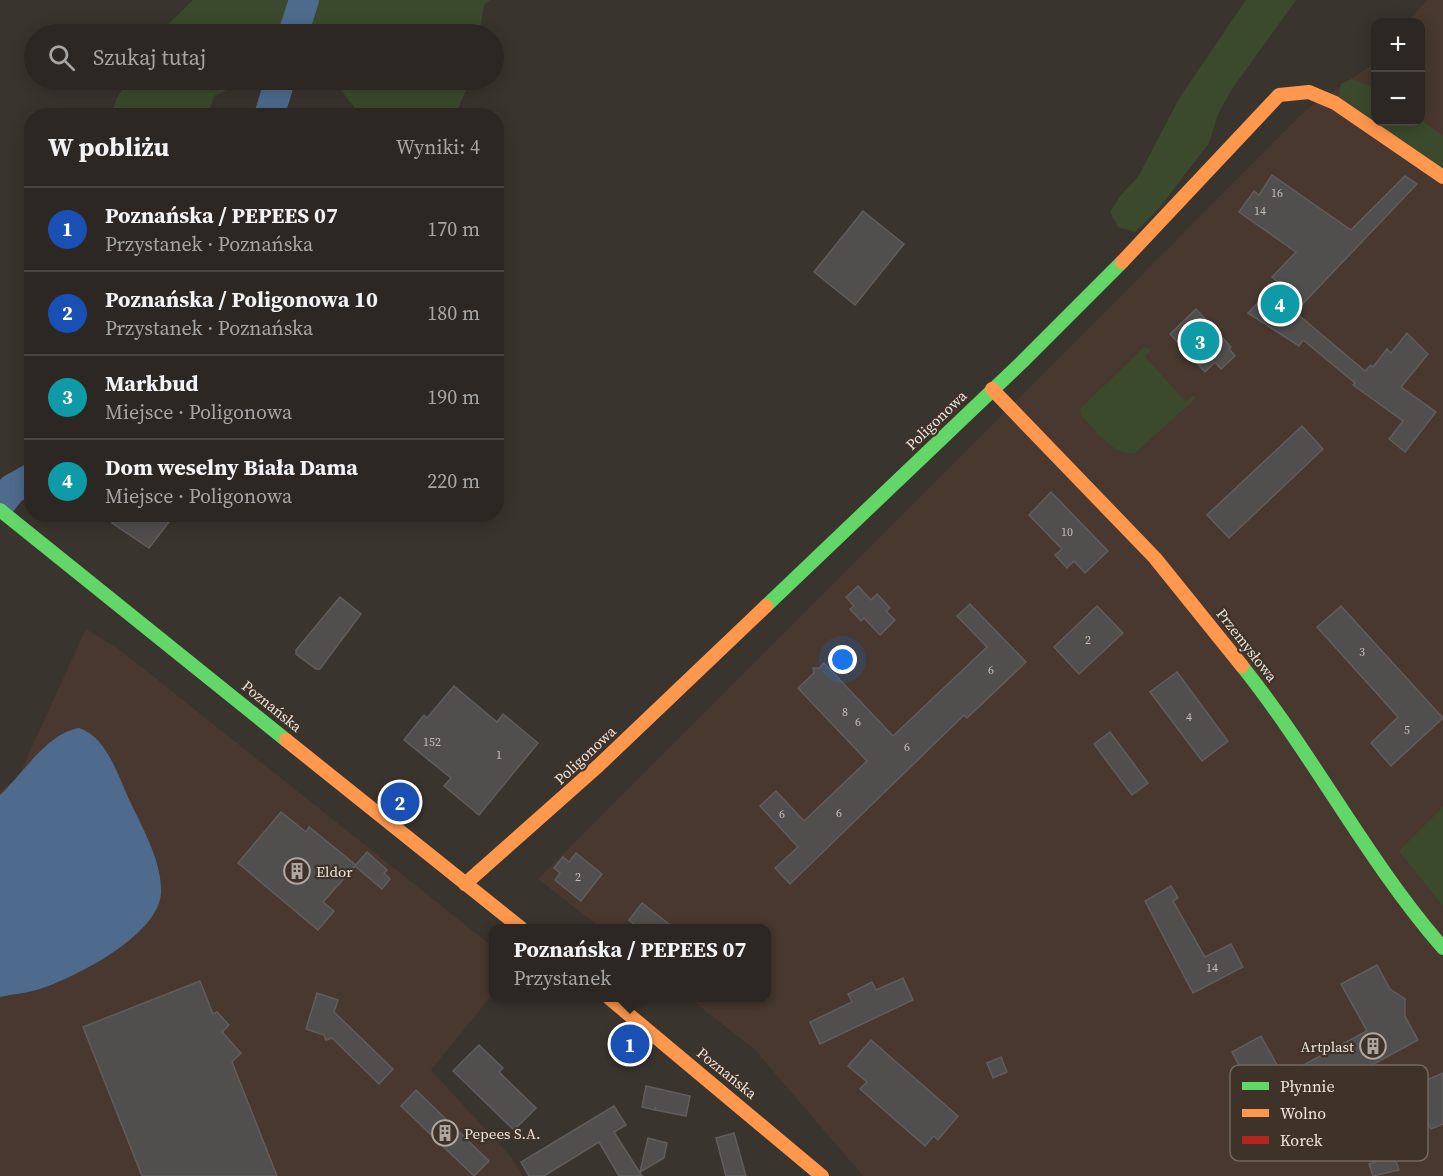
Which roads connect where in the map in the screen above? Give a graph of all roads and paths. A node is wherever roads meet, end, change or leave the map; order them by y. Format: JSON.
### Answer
{"nodes":[{"id":1,"x":1443,"y":177,"type":"edge"},
{"id":2,"x":992,"y":389,"type":"junction"},
{"id":3,"x":0,"y":510,"type":"edge"},
{"id":4,"x":465,"y":884,"type":"junction"},
{"id":5,"x":516,"y":924,"type":"edge"},
{"id":6,"x":1443,"y":948,"type":"edge"},
{"id":7,"x":614,"y":1002,"type":"edge"},
{"id":8,"x":822,"y":1176,"type":"edge"}],
"edges":[{"from":1,"to":2,"type":"street","name":"Poligonowa"},
{"from":2,"to":4,"type":"street","name":"Poligonowa"},
{"from":2,"to":6,"type":"street","name":"Przemysłowa"},
{"from":3,"to":4,"type":"street","name":"Poznańska"},
{"from":4,"to":5,"type":"street","name":"Poznańska"},
{"from":7,"to":8,"type":"street","name":"Poznańska"}]}
